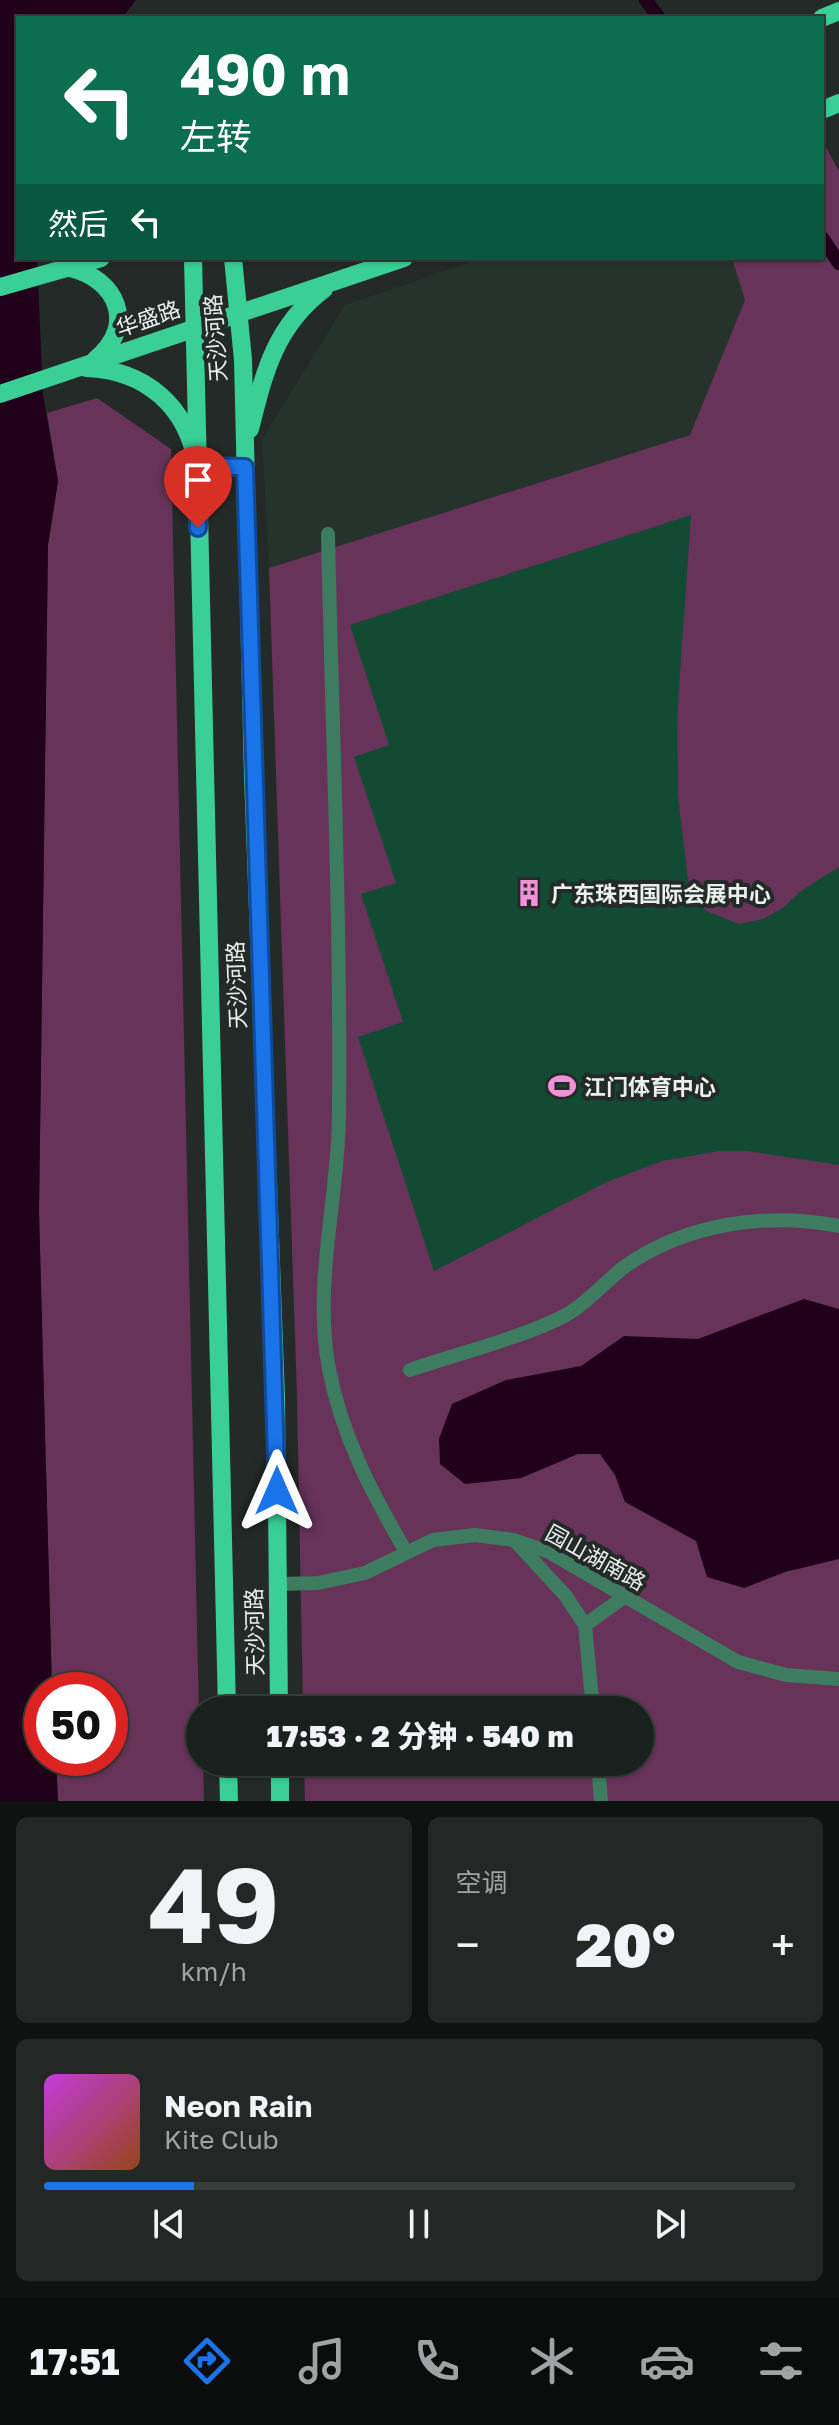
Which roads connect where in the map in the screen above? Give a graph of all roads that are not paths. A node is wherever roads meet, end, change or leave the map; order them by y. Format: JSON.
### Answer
{"nodes":[{"id":1,"x":95,"y":260,"type":"edge"},
{"id":2,"x":193,"y":260,"type":"edge"},
{"id":3,"x":233,"y":260,"type":"edge"},
{"id":4,"x":365,"y":260,"type":"edge"},
{"id":5,"x":398,"y":260,"type":"edge"},
{"id":6,"x":379,"y":266,"type":"junction"},
{"id":7,"x":70,"y":268,"type":"junction"},
{"id":8,"x":339,"y":279,"type":"junction"},
{"id":9,"x":0,"y":287,"type":"edge"},
{"id":10,"x":239,"y":313,"type":"junction"},
{"id":11,"x":196,"y":327,"type":"junction"},
{"id":12,"x":75,"y":368,"type":"junction"},
{"id":13,"x":0,"y":394,"type":"edge"},
{"id":14,"x":245,"y":459,"type":"junction"},
{"id":15,"x":197,"y":466,"type":"junction"},
{"id":16,"x":328,"y":534,"type":"dead end"},
{"id":17,"x":839,"y":1226,"type":"edge"},
{"id":18,"x":410,"y":1370,"type":"dead end"},
{"id":19,"x":514,"y":1540,"type":"junction"},
{"id":20,"x":406,"y":1552,"type":"junction"},
{"id":21,"x":278,"y":1584,"type":"junction"},
{"id":22,"x":624,"y":1597,"type":"junction"},
{"id":23,"x":585,"y":1625,"type":"junction"},
{"id":24,"x":839,"y":1679,"type":"edge"},
{"id":25,"x":227,"y":1696,"type":"edge"},
{"id":26,"x":279,"y":1696,"type":"edge"},
{"id":27,"x":592,"y":1696,"type":"edge"},
{"id":28,"x":228,"y":1776,"type":"edge"},
{"id":29,"x":280,"y":1776,"type":"edge"},
{"id":30,"x":599,"y":1776,"type":"edge"},
{"id":31,"x":229,"y":1801,"type":"edge"},
{"id":32,"x":280,"y":1801,"type":"edge"},
{"id":33,"x":601,"y":1801,"type":"edge"}],
"edges":[{"from":1,"to":7,"type":"main road"},
{"from":2,"to":11,"type":"main road","name":"天沙河路"},
{"from":3,"to":10,"type":"main road","name":"天沙河路"},
{"from":4,"to":6,"type":"main road"},
{"from":5,"to":6,"type":"main road","name":"华盛路"},
{"from":6,"to":8,"type":"main road","name":"华盛路"},
{"from":7,"to":9,"type":"main road"},
{"from":7,"to":12,"type":"main road"},
{"from":8,"to":10,"type":"main road","name":"华盛路"},
{"from":8,"to":14,"type":"main road"},
{"from":10,"to":11,"type":"main road","name":"华盛路"},
{"from":10,"to":14,"type":"main road","name":"天沙河路"},
{"from":11,"to":12,"type":"main road","name":"华盛路"},
{"from":11,"to":15,"type":"main road","name":"天沙河路"},
{"from":12,"to":13,"type":"main road","name":"华盛路"},
{"from":12,"to":15,"type":"main road"},
{"from":14,"to":15,"type":"main road"},
{"from":14,"to":21,"type":"main road","name":"天沙河路"},
{"from":15,"to":25,"type":"main road","name":"天沙河路"},
{"from":16,"to":20,"type":"street"},
{"from":17,"to":18,"type":"street"},
{"from":19,"to":20,"type":"street","name":"园山湖南路"},
{"from":19,"to":22,"type":"street","name":"园山湖南路"},
{"from":19,"to":23,"type":"street"},
{"from":20,"to":21,"type":"street","name":"园山湖南路"},
{"from":21,"to":26,"type":"main road","name":"天沙河路"},
{"from":22,"to":23,"type":"street"},
{"from":22,"to":24,"type":"street","name":"园山湖南路"},
{"from":23,"to":27,"type":"street"},
{"from":28,"to":31,"type":"main road"},
{"from":29,"to":32,"type":"main road"},
{"from":30,"to":33,"type":"street"}]}
